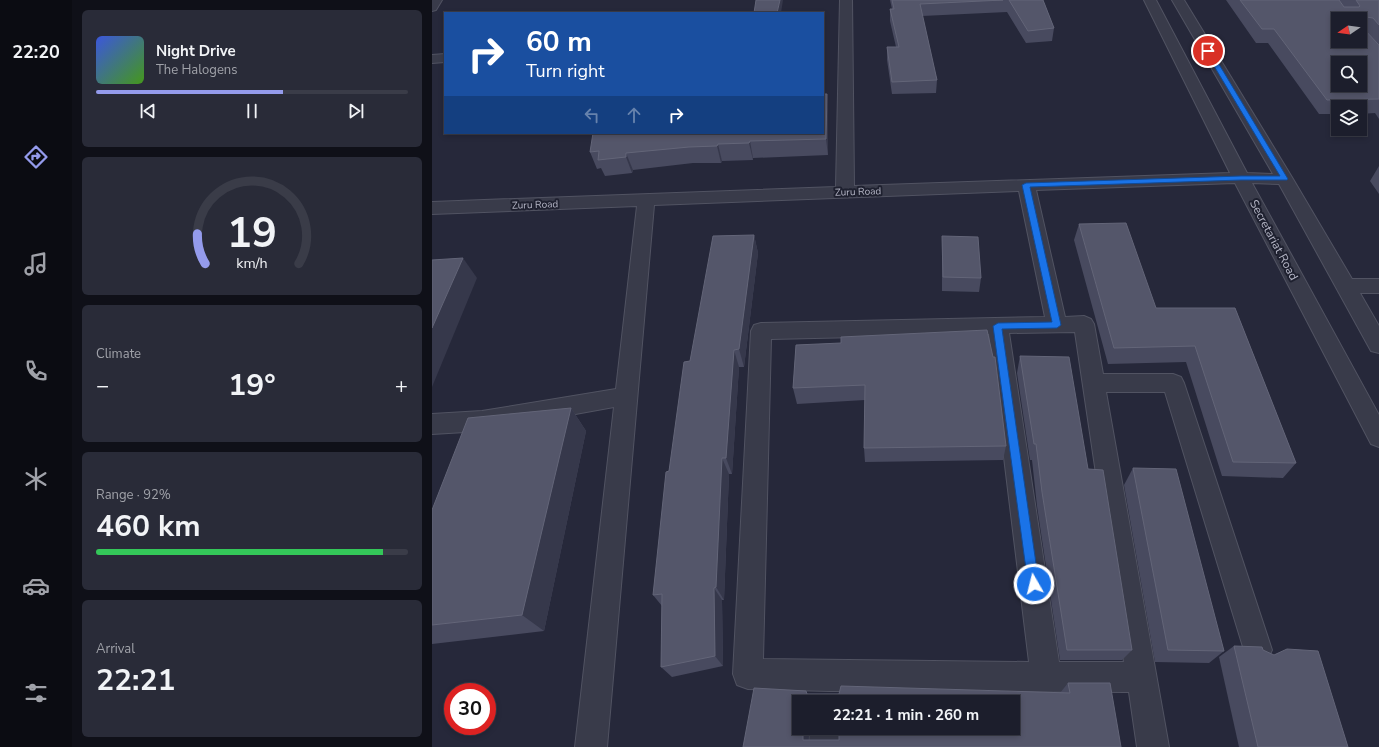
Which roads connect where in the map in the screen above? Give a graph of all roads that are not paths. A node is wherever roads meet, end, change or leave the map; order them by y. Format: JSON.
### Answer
{"nodes":[{"id":1,"x":436,"y":0,"type":"edge"},
{"id":2,"x":846,"y":0,"type":"edge"},
{"id":3,"x":1150,"y":0,"type":"edge"},
{"id":4,"x":1178,"y":0,"type":"edge"},
{"id":5,"x":432,"y":7,"type":"edge"},
{"id":6,"x":432,"y":58,"type":"edge"},
{"id":7,"x":444,"y":58,"type":"edge"},
{"id":8,"x":1241,"y":178,"type":"junction"},
{"id":9,"x":1285,"y":179,"type":"junction"},
{"id":10,"x":1026,"y":185,"type":"junction"},
{"id":11,"x":846,"y":192,"type":"junction"},
{"id":12,"x":646,"y":201,"type":"junction"},
{"id":13,"x":432,"y":208,"type":"edge"},
{"id":14,"x":1346,"y":286,"type":"junction"},
{"id":15,"x":1379,"y":286,"type":"edge"},
{"id":16,"x":1057,"y":325,"type":"junction"},
{"id":17,"x":998,"y":326,"type":"junction"},
{"id":18,"x":1379,"y":345,"type":"edge"},
{"id":19,"x":1094,"y":383,"type":"junction"},
{"id":20,"x":627,"y":396,"type":"junction"},
{"id":21,"x":432,"y":424,"type":"edge"},
{"id":22,"x":1379,"y":437,"type":"edge"},
{"id":23,"x":1257,"y":650,"type":"edge"},
{"id":24,"x":1046,"y":675,"type":"junction"},
{"id":25,"x":1142,"y":677,"type":"junction"},
{"id":26,"x":828,"y":689,"type":"edge"},
{"id":27,"x":825,"y":735,"type":"edge"},
{"id":28,"x":591,"y":747,"type":"edge"},
{"id":29,"x":824,"y":747,"type":"edge"},
{"id":30,"x":1153,"y":747,"type":"edge"}],
"edges":[{"from":1,"to":5,"type":"street"},
{"from":2,"to":11,"type":"street"},
{"from":3,"to":8,"type":"street","name":"Secretariat Road"},
{"from":4,"to":9,"type":"street"},
{"from":6,"to":7,"type":"street"},
{"from":8,"to":9,"type":"street","name":"Zuru Road"},
{"from":8,"to":10,"type":"street","name":"Zuru Road"},
{"from":8,"to":22,"type":"street","name":"Secretariat Road"},
{"from":9,"to":14,"type":"street"},
{"from":10,"to":11,"type":"street","name":"Zuru Road"},
{"from":10,"to":16,"type":"street"},
{"from":11,"to":12,"type":"street","name":"Zuru Road"},
{"from":12,"to":13,"type":"street","name":"Zuru Road"},
{"from":12,"to":20,"type":"street"},
{"from":14,"to":15,"type":"street"},
{"from":14,"to":18,"type":"street"},
{"from":16,"to":17,"type":"street"},
{"from":16,"to":19,"type":"street"},
{"from":17,"to":24,"type":"street"},
{"from":17,"to":26,"type":"street"},
{"from":19,"to":23,"type":"street"},
{"from":19,"to":25,"type":"street"},
{"from":20,"to":21,"type":"street"},
{"from":20,"to":28,"type":"street"},
{"from":24,"to":25,"type":"street"},
{"from":24,"to":26,"type":"street"},
{"from":25,"to":30,"type":"street"},
{"from":27,"to":29,"type":"street"}]}
